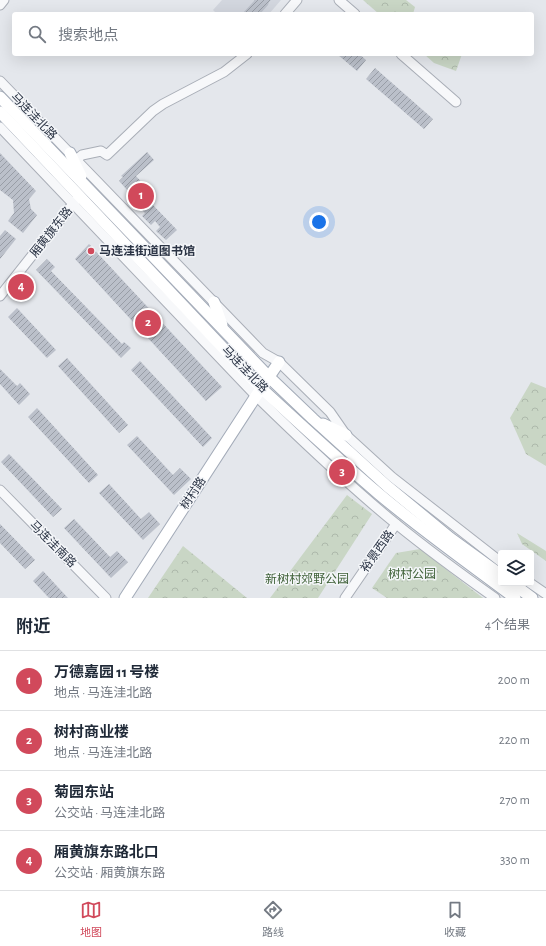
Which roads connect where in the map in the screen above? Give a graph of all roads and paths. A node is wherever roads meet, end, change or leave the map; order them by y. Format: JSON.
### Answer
{"nodes":[{"id":1,"x":4,"y":0,"type":"edge"},
{"id":2,"x":297,"y":0,"type":"edge"},
{"id":3,"x":339,"y":0,"type":"edge"},
{"id":4,"x":0,"y":6,"type":"edge"},
{"id":5,"x":287,"y":12,"type":"edge"},
{"id":6,"x":353,"y":12,"type":"edge"},
{"id":7,"x":244,"y":56,"type":"edge"},
{"id":8,"x":403,"y":56,"type":"edge"},
{"id":9,"x":0,"y":81,"type":"edge"},
{"id":10,"x":0,"y":97,"type":"edge"},
{"id":11,"x":456,"y":102,"type":"dead end"},
{"id":12,"x":0,"y":112,"type":"edge"},
{"id":13,"x":0,"y":127,"type":"edge"},
{"id":14,"x":73,"y":156,"type":"junction"},
{"id":15,"x":87,"y":187,"type":"junction"},
{"id":16,"x":76,"y":200,"type":"junction"},
{"id":17,"x":0,"y":296,"type":"edge"},
{"id":18,"x":214,"y":302,"type":"junction"},
{"id":19,"x":224,"y":330,"type":"junction"},
{"id":20,"x":279,"y":362,"type":"junction"},
{"id":21,"x":269,"y":377,"type":"junction"},
{"id":22,"x":259,"y":392,"type":"junction"},
{"id":23,"x":312,"y":419,"type":"junction"},
{"id":24,"x":346,"y":435,"type":"junction"},
{"id":25,"x":0,"y":490,"type":"edge"},
{"id":26,"x":396,"y":524,"type":"junction"},
{"id":27,"x":498,"y":560,"type":"edge"},
{"id":28,"x":498,"y":573,"type":"edge"},
{"id":29,"x":516,"y":586,"type":"edge"},
{"id":30,"x":534,"y":586,"type":"edge"},
{"id":31,"x":546,"y":594,"type":"edge"},
{"id":32,"x":106,"y":598,"type":"edge"},
{"id":33,"x":125,"y":598,"type":"edge"},
{"id":34,"x":345,"y":598,"type":"edge"},
{"id":35,"x":495,"y":598,"type":"edge"},
{"id":36,"x":515,"y":598,"type":"edge"},
{"id":37,"x":532,"y":598,"type":"edge"}],
"edges":[{"from":1,"to":4,"type":"street"},
{"from":2,"to":5,"type":"street"},
{"from":3,"to":6,"type":"street"},
{"from":7,"to":14,"type":"street"},
{"from":8,"to":11,"type":"street"},
{"from":9,"to":14,"type":"street","name":"马连洼北路"},
{"from":10,"to":15,"type":"main road","name":"马连洼北路"},
{"from":12,"to":16,"type":"main road","name":"马连洼北路"},
{"from":13,"to":16,"type":"street","name":"马连洼北路"},
{"from":14,"to":15,"type":"main road"},
{"from":14,"to":18,"type":"street","name":"马连洼北路"},
{"from":15,"to":16,"type":"street","name":"厢黄旗东路"},
{"from":15,"to":19,"type":"main road","name":"马连洼北路"},
{"from":16,"to":17,"type":"street","name":"厢黄旗东路"},
{"from":16,"to":22,"type":"main road","name":"马连洼北路"},
{"from":18,"to":19,"type":"main road"},
{"from":18,"to":20,"type":"street","name":"马连洼北路"},
{"from":19,"to":21,"type":"main road","name":"马连洼北路"},
{"from":20,"to":21,"type":"main road","name":"树村路"},
{"from":20,"to":24,"type":"street","name":"马连洼北路"},
{"from":21,"to":22,"type":"main road","name":"树村路"},
{"from":21,"to":23,"type":"main road","name":"马连洼北路"},
{"from":22,"to":26,"type":"street","name":"马连洼北路"},
{"from":22,"to":33,"type":"main road","name":"树村路"},
{"from":22,"to":36,"type":"main road","name":"马连洼北路"},
{"from":23,"to":24,"type":"main road"},
{"from":23,"to":28,"type":"main road","name":"马连洼北路"},
{"from":24,"to":27,"type":"street","name":"马连洼北路"},
{"from":25,"to":32,"type":"street","name":"马连洼南路"},
{"from":26,"to":34,"type":"street","name":"裕景西路"},
{"from":26,"to":35,"type":"street","name":"马连洼北路"},
{"from":29,"to":37,"type":"main road"},
{"from":30,"to":31,"type":"street"}]}
